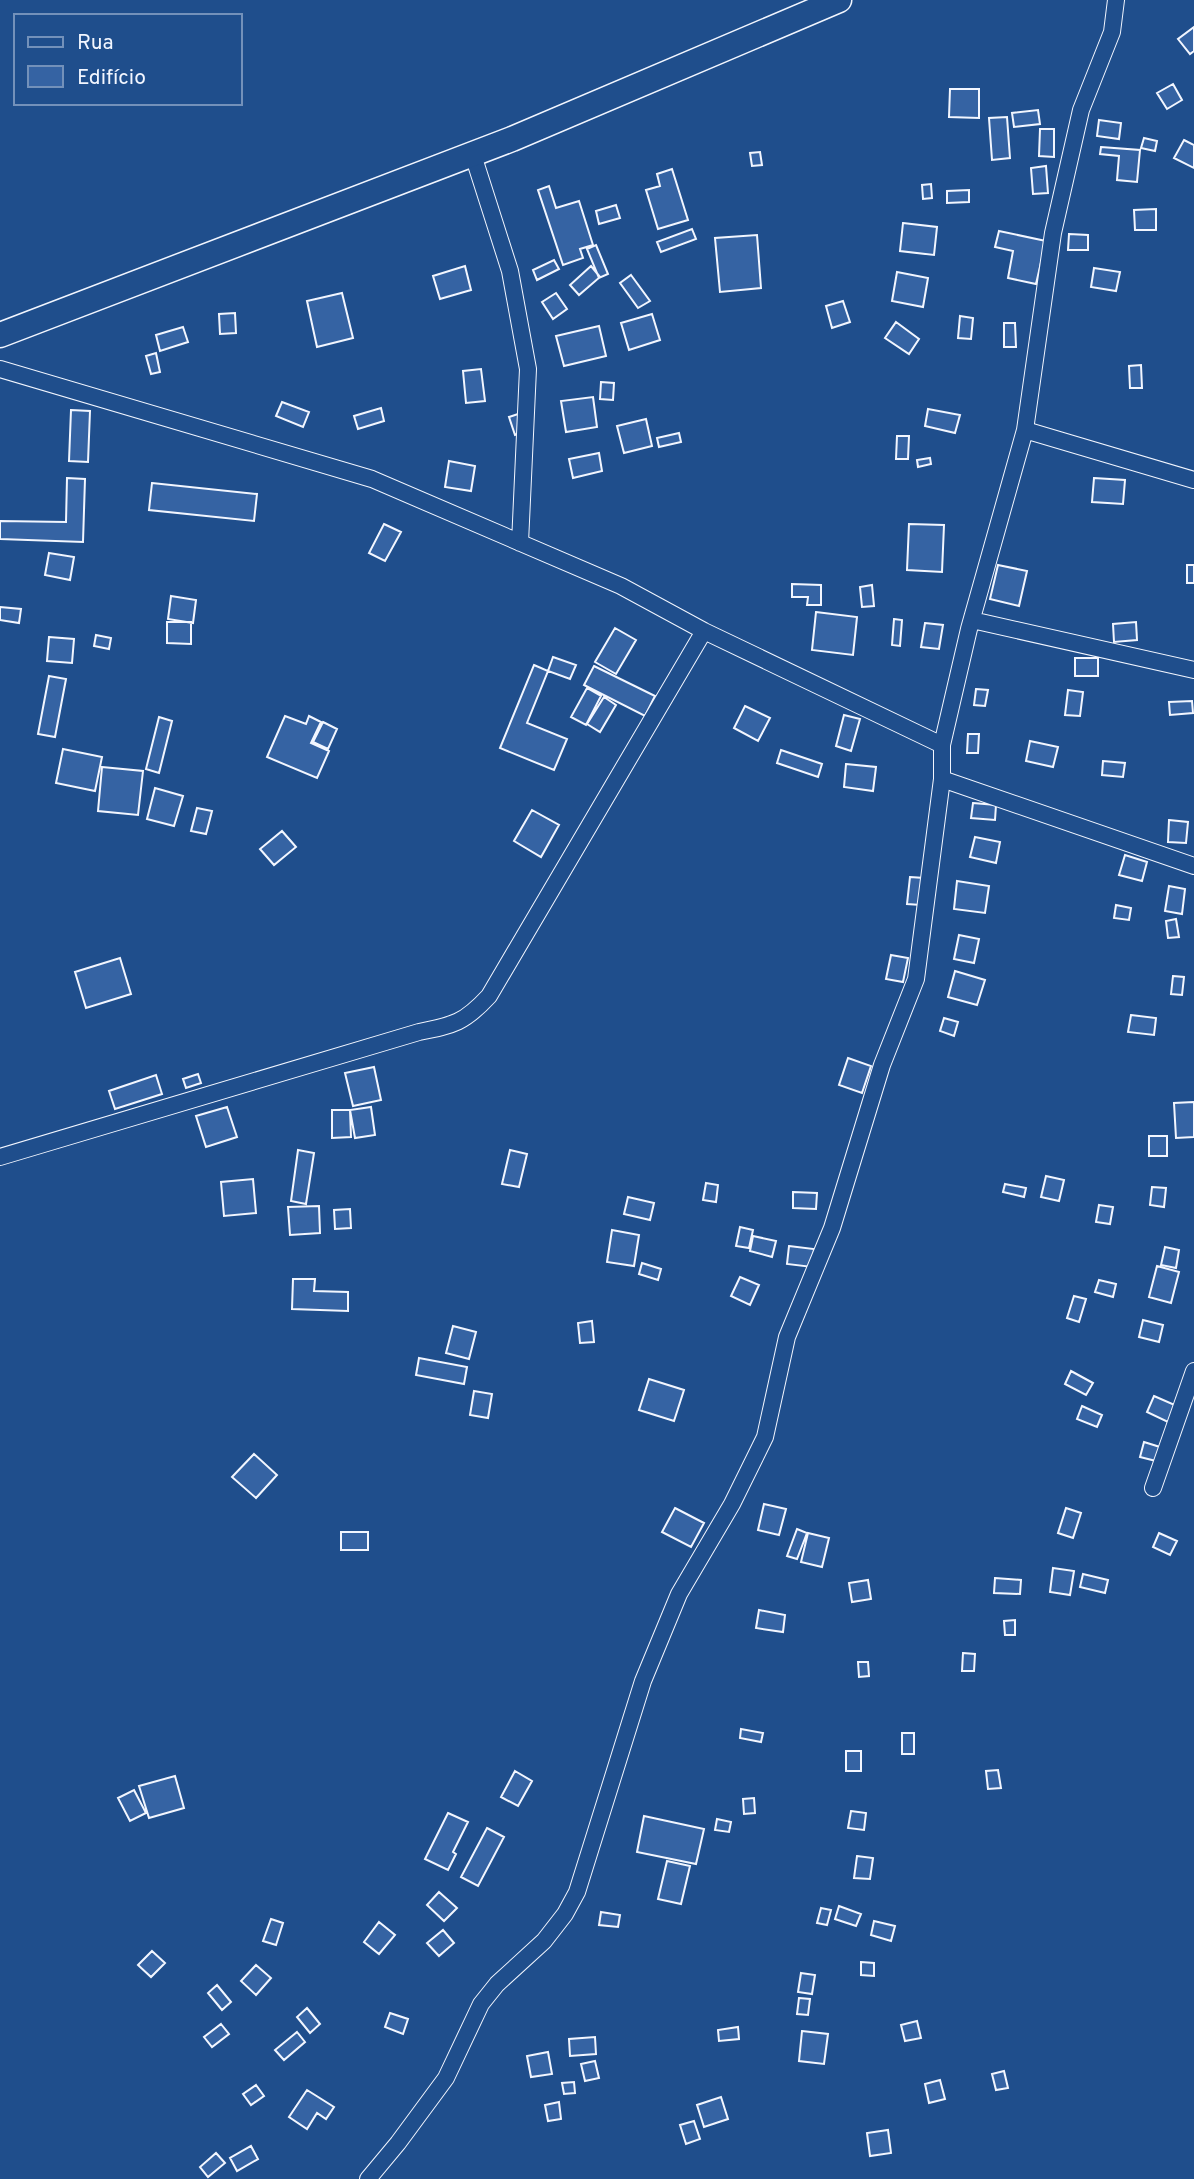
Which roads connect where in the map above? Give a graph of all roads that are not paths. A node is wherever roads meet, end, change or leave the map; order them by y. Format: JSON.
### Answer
{"nodes":[{"id":1,"x":839,"y":0,"type":"edge"},
{"id":2,"x":1116,"y":0,"type":"edge"},
{"id":3,"x":473,"y":155,"type":"junction"},
{"id":4,"x":0,"y":335,"type":"edge"},
{"id":5,"x":0,"y":369,"type":"edge"},
{"id":6,"x":1025,"y":430,"type":"junction"},
{"id":7,"x":1194,"y":480,"type":"edge"},
{"id":8,"x":520,"y":543,"type":"junction"},
{"id":9,"x":972,"y":620,"type":"junction"},
{"id":10,"x":704,"y":631,"type":"junction"},
{"id":11,"x":1194,"y":670,"type":"edge"},
{"id":12,"x":942,"y":745,"type":"junction"},
{"id":13,"x":942,"y":779,"type":"junction"},
{"id":14,"x":1194,"y":866,"type":"edge"},
{"id":15,"x":0,"y":1157,"type":"edge"},
{"id":16,"x":1194,"y":1371,"type":"edge"},
{"id":17,"x":1153,"y":1488,"type":"dead end"},
{"id":18,"x":369,"y":2179,"type":"edge"}],
"edges":[{"from":1,"to":3,"type":"main road"},
{"from":2,"to":6,"type":"street"},
{"from":3,"to":4,"type":"main road"},
{"from":3,"to":8,"type":"street"},
{"from":5,"to":8,"type":"street"},
{"from":6,"to":7,"type":"street"},
{"from":6,"to":9,"type":"street"},
{"from":8,"to":10,"type":"street"},
{"from":9,"to":11,"type":"street"},
{"from":9,"to":12,"type":"street"},
{"from":10,"to":12,"type":"street"},
{"from":10,"to":15,"type":"street"},
{"from":12,"to":13,"type":"street"},
{"from":13,"to":14,"type":"street"},
{"from":13,"to":18,"type":"street"},
{"from":16,"to":17,"type":"street"}]}
